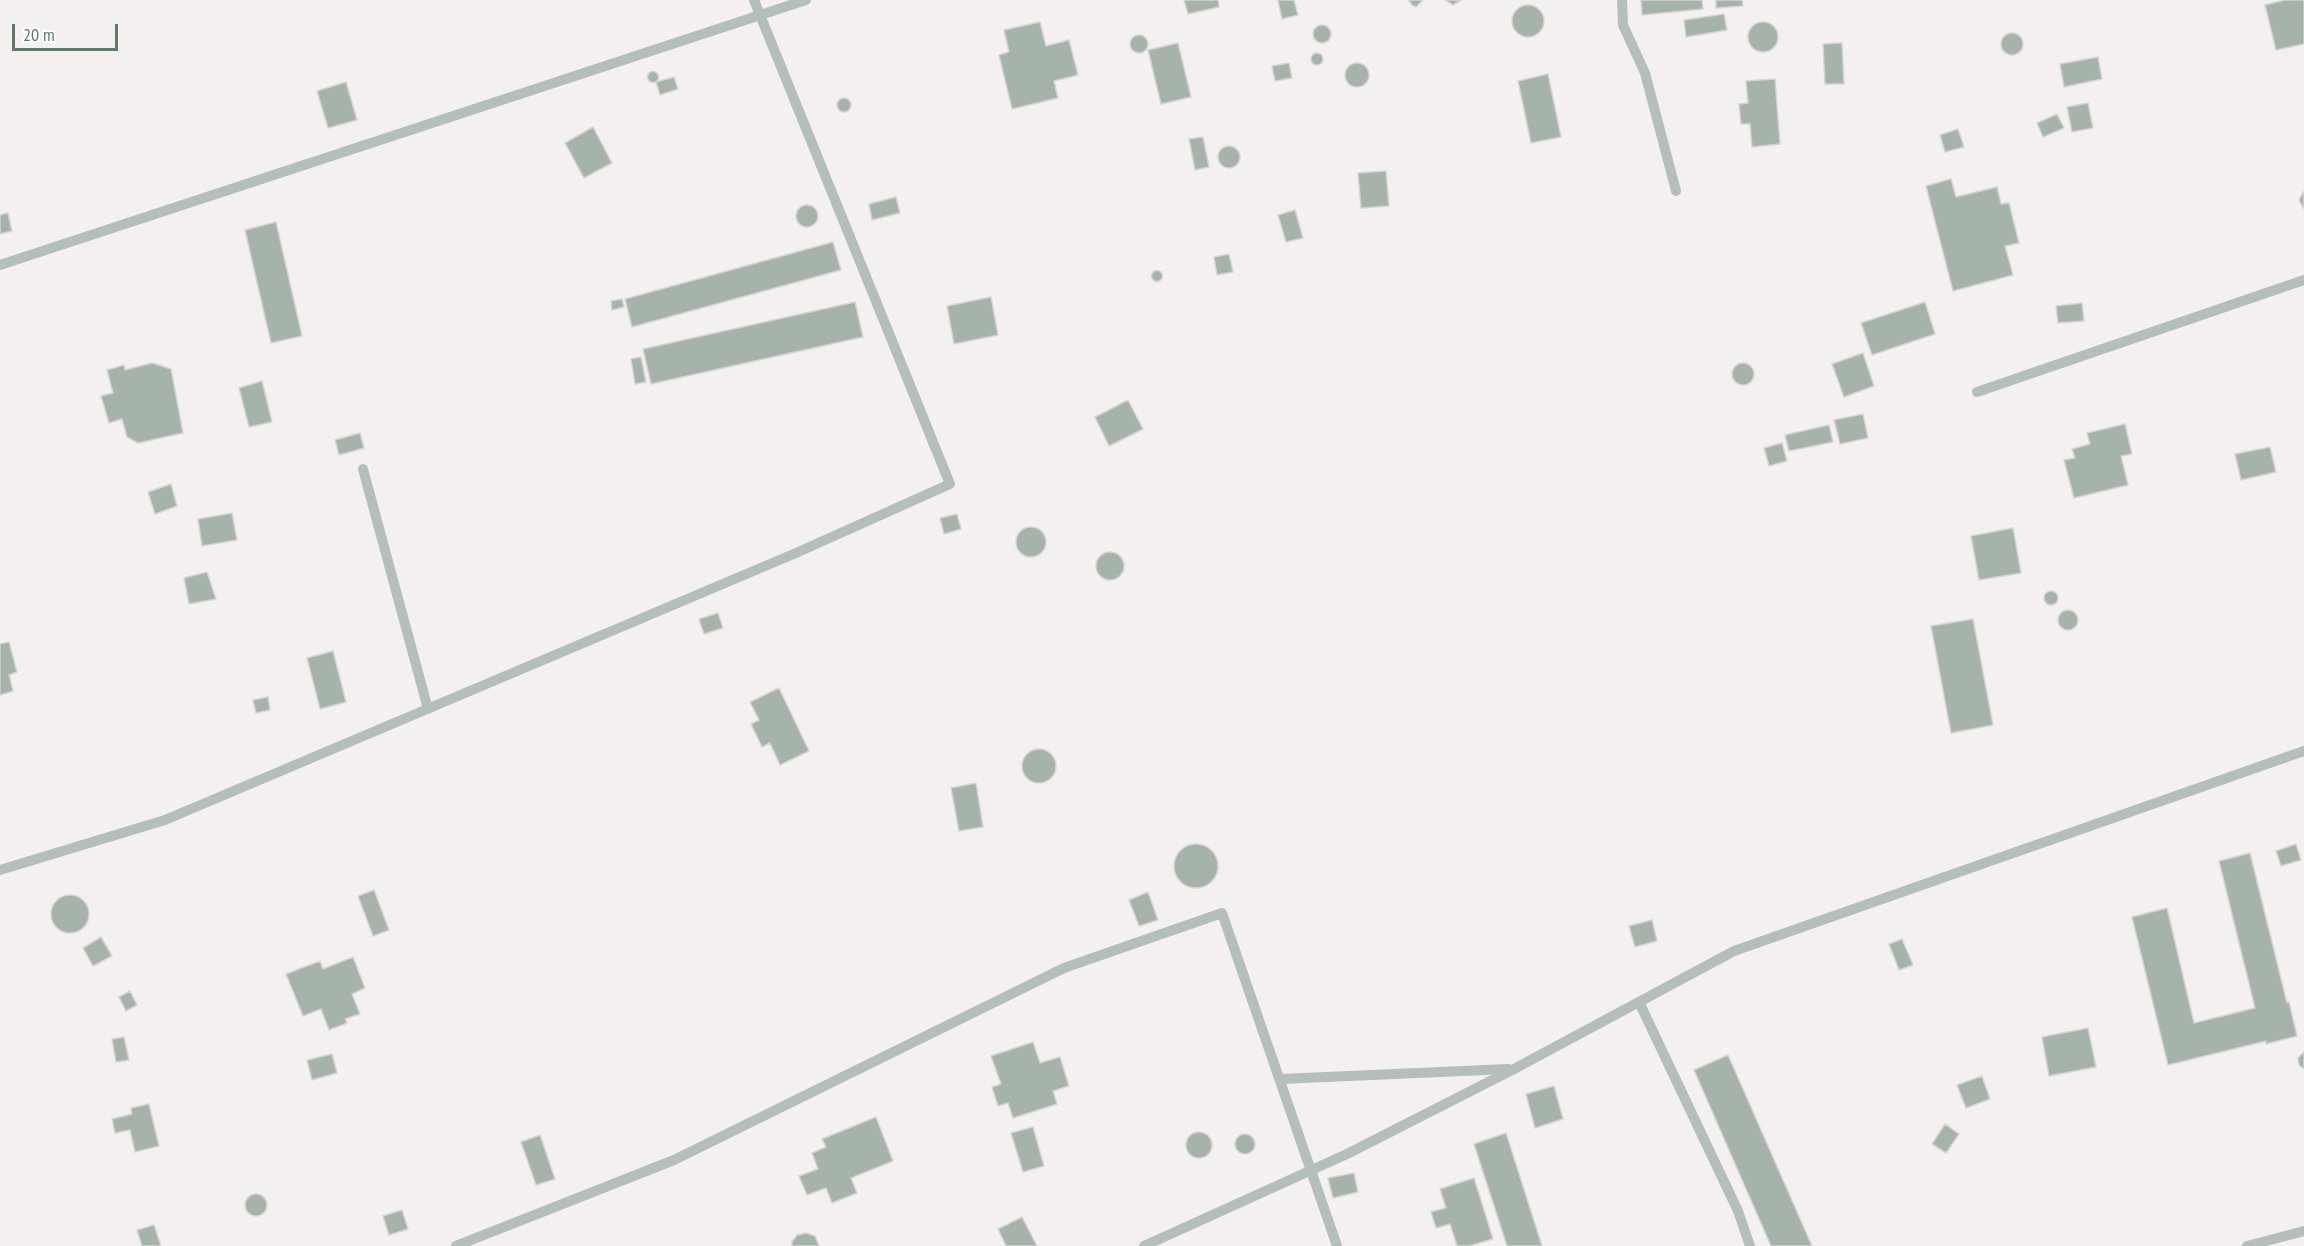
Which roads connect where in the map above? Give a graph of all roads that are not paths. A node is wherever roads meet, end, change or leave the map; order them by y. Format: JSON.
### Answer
{"nodes":[{"id":1,"x":754,"y":0,"type":"edge"},
{"id":2,"x":806,"y":0,"type":"edge"},
{"id":3,"x":1622,"y":0,"type":"edge"},
{"id":4,"x":760,"y":13,"type":"junction"},
{"id":5,"x":1676,"y":191,"type":"dead end"},
{"id":6,"x":0,"y":265,"type":"edge"},
{"id":7,"x":2304,"y":280,"type":"edge"},
{"id":8,"x":1977,"y":392,"type":"dead end"},
{"id":9,"x":363,"y":469,"type":"dead end"},
{"id":10,"x":428,"y":709,"type":"junction"},
{"id":11,"x":2304,"y":751,"type":"edge"},
{"id":12,"x":0,"y":870,"type":"edge"},
{"id":13,"x":1639,"y":1002,"type":"junction"},
{"id":14,"x":1514,"y":1069,"type":"junction"},
{"id":15,"x":1281,"y":1079,"type":"junction"},
{"id":16,"x":1312,"y":1171,"type":"junction"},
{"id":17,"x":2304,"y":1231,"type":"edge"},
{"id":18,"x":456,"y":1246,"type":"edge"},
{"id":19,"x":1144,"y":1246,"type":"edge"},
{"id":20,"x":1337,"y":1246,"type":"edge"},
{"id":21,"x":1750,"y":1246,"type":"edge"},
{"id":22,"x":2247,"y":1246,"type":"edge"}],
"edges":[{"from":1,"to":4,"type":"street"},
{"from":2,"to":4,"type":"street"},
{"from":3,"to":5,"type":"street"},
{"from":4,"to":6,"type":"street"},
{"from":4,"to":10,"type":"street"},
{"from":7,"to":8,"type":"street"},
{"from":9,"to":10,"type":"street"},
{"from":10,"to":12,"type":"street"},
{"from":11,"to":13,"type":"street"},
{"from":13,"to":14,"type":"street"},
{"from":13,"to":21,"type":"street"},
{"from":14,"to":15,"type":"street"},
{"from":14,"to":16,"type":"street"},
{"from":15,"to":16,"type":"street"},
{"from":15,"to":18,"type":"street"},
{"from":16,"to":19,"type":"street"},
{"from":16,"to":20,"type":"street"},
{"from":17,"to":22,"type":"street"}]}
